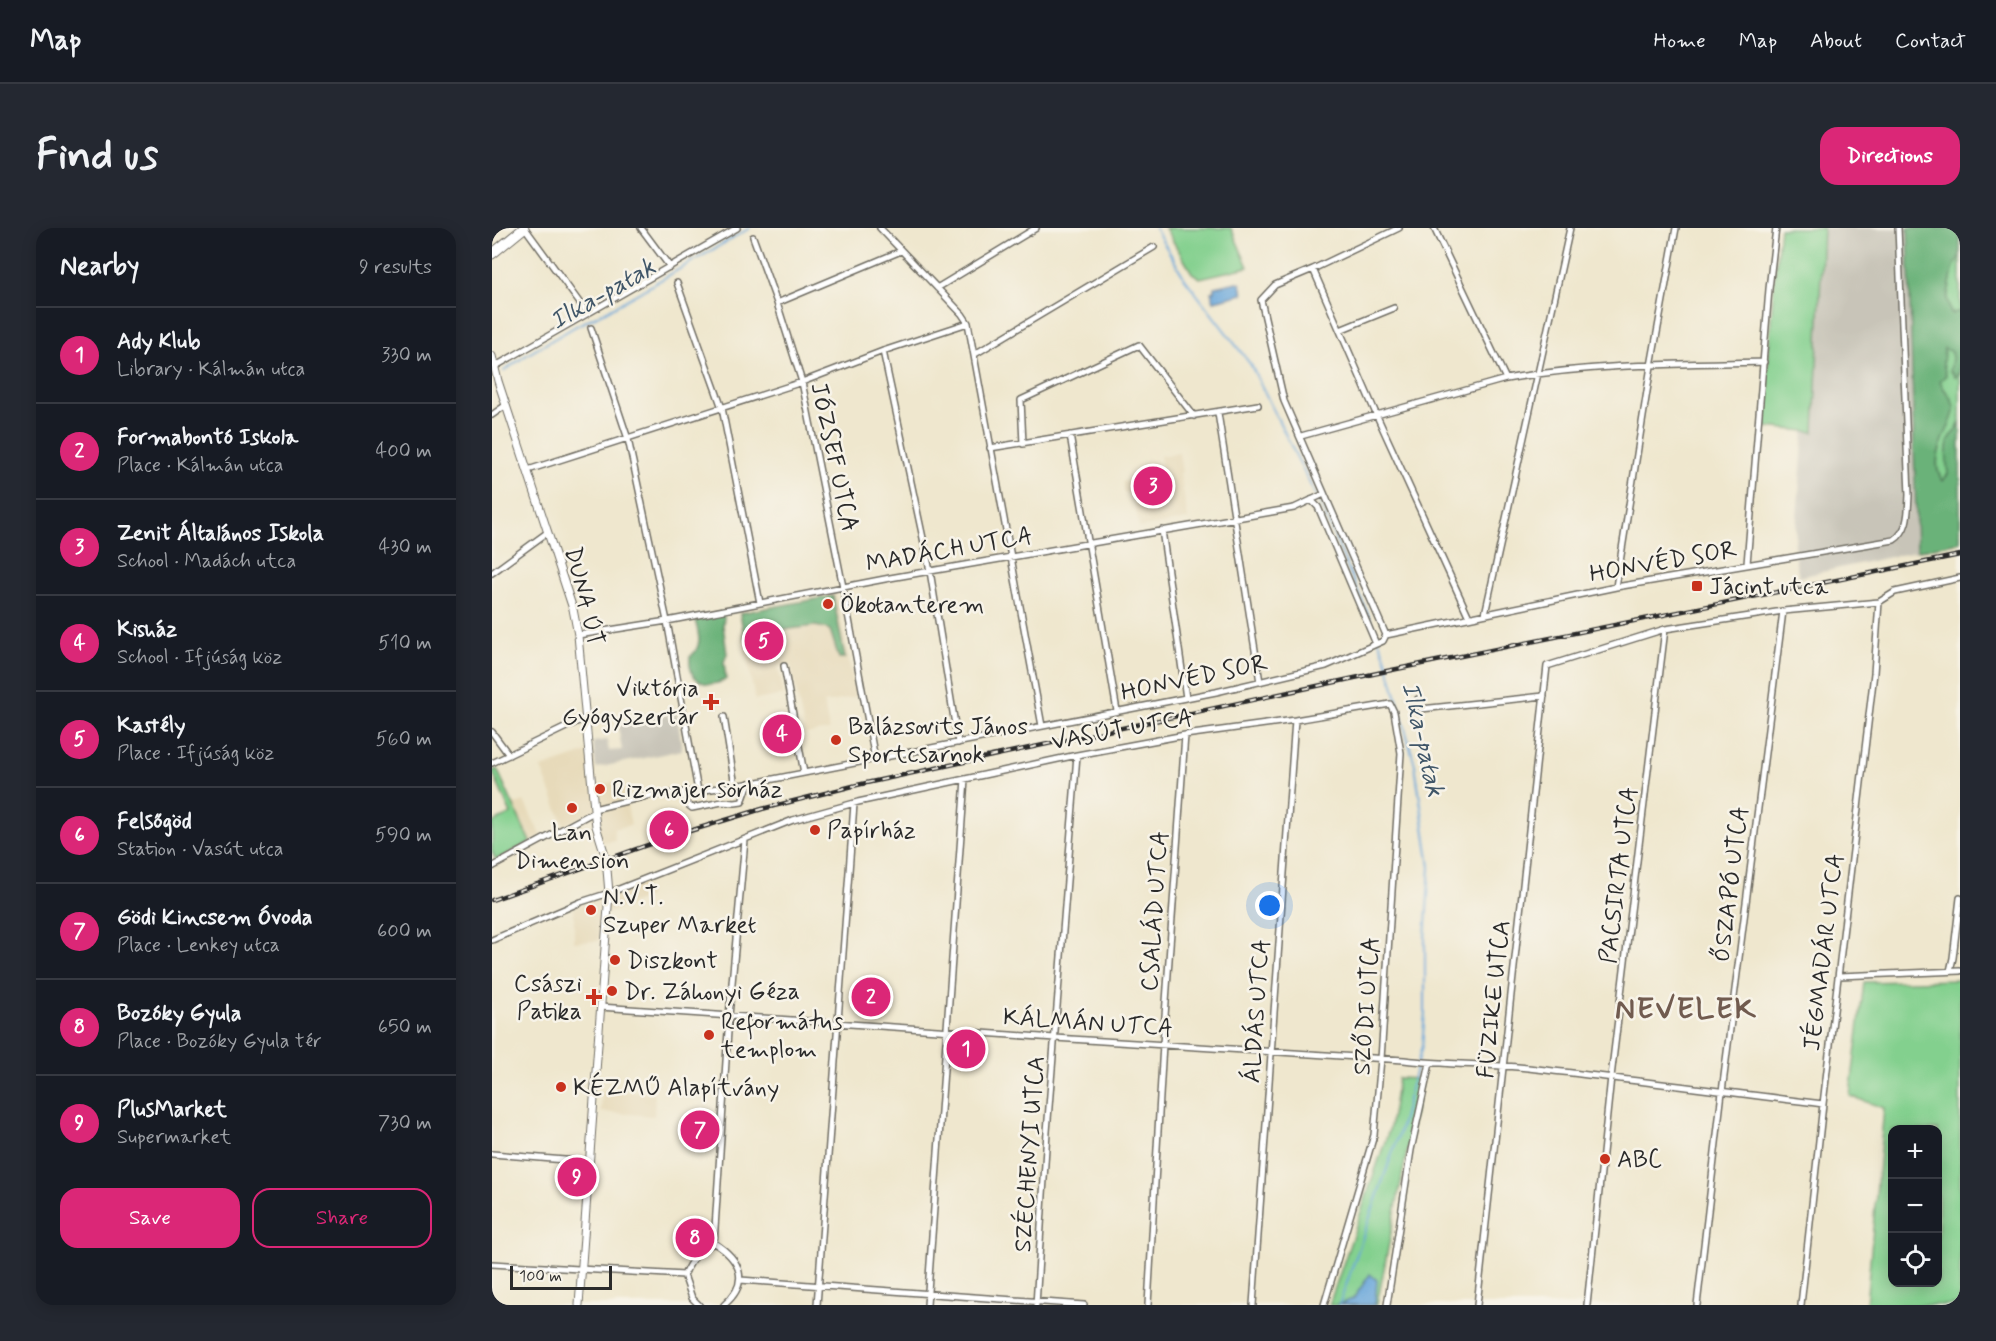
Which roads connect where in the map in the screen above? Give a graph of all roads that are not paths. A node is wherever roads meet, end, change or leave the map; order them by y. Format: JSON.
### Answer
{"nodes":[{"id":1,"x":525,"y":228,"type":"edge"},
{"id":2,"x":641,"y":228,"type":"edge"},
{"id":3,"x":737,"y":228,"type":"edge"},
{"id":4,"x":880,"y":228,"type":"edge"},
{"id":5,"x":1036,"y":228,"type":"edge"},
{"id":6,"x":1399,"y":228,"type":"edge"},
{"id":7,"x":1434,"y":228,"type":"edge"},
{"id":8,"x":1570,"y":228,"type":"edge"},
{"id":9,"x":1676,"y":228,"type":"edge"},
{"id":10,"x":1776,"y":228,"type":"edge"},
{"id":11,"x":1898,"y":228,"type":"edge"},
{"id":12,"x":753,"y":237,"type":"dead end"},
{"id":13,"x":1154,"y":247,"type":"dead end"},
{"id":14,"x":901,"y":251,"type":"junction"},
{"id":15,"x":492,"y":254,"type":"edge"},
{"id":16,"x":670,"y":267,"type":"junction"},
{"id":17,"x":1313,"y":269,"type":"junction"},
{"id":18,"x":677,"y":283,"type":"dead end"},
{"id":19,"x":937,"y":288,"type":"junction"},
{"id":20,"x":777,"y":303,"type":"junction"},
{"id":21,"x":1394,"y":308,"type":"dead end"},
{"id":22,"x":586,"y":313,"type":"junction"},
{"id":23,"x":968,"y":323,"type":"junction"},
{"id":24,"x":591,"y":328,"type":"dead end"},
{"id":25,"x":1340,"y":330,"type":"junction"},
{"id":26,"x":883,"y":351,"type":"junction"},
{"id":27,"x":975,"y":354,"type":"junction"},
{"id":28,"x":492,"y":356,"type":"edge"},
{"id":29,"x":1764,"y":362,"type":"junction"},
{"id":30,"x":1651,"y":366,"type":"junction"},
{"id":31,"x":495,"y":369,"type":"junction"},
{"id":32,"x":1538,"y":373,"type":"junction"},
{"id":33,"x":1506,"y":379,"type":"junction"},
{"id":34,"x":802,"y":382,"type":"junction"},
{"id":35,"x":506,"y":405,"type":"junction"},
{"id":36,"x":1258,"y":405,"type":"dead end"},
{"id":37,"x":722,"y":408,"type":"junction"},
{"id":38,"x":1218,"y":412,"type":"junction"},
{"id":39,"x":492,"y":415,"type":"edge"},
{"id":40,"x":1194,"y":416,"type":"junction"},
{"id":41,"x":1377,"y":416,"type":"junction"},
{"id":42,"x":1070,"y":435,"type":"junction"},
{"id":43,"x":1301,"y":436,"type":"junction"},
{"id":44,"x":628,"y":439,"type":"junction"},
{"id":45,"x":1023,"y":444,"type":"junction"},
{"id":46,"x":990,"y":448,"type":"junction"},
{"id":47,"x":528,"y":470,"type":"junction"},
{"id":48,"x":1322,"y":495,"type":"junction"},
{"id":49,"x":1312,"y":500,"type":"junction"},
{"id":50,"x":1236,"y":517,"type":"junction"},
{"id":51,"x":1162,"y":530,"type":"junction"},
{"id":52,"x":548,"y":532,"type":"junction"},
{"id":53,"x":1088,"y":542,"type":"junction"},
{"id":54,"x":1010,"y":557,"type":"junction"},
{"id":55,"x":1747,"y":564,"type":"junction"},
{"id":56,"x":930,"y":571,"type":"junction"},
{"id":57,"x":492,"y":573,"type":"edge"},
{"id":58,"x":1960,"y":578,"type":"edge"},
{"id":59,"x":843,"y":587,"type":"junction"},
{"id":60,"x":1616,"y":587,"type":"junction"},
{"id":61,"x":1879,"y":602,"type":"junction"},
{"id":62,"x":760,"y":603,"type":"junction"},
{"id":63,"x":1783,"y":611,"type":"junction"},
{"id":64,"x":1485,"y":614,"type":"junction"},
{"id":65,"x":1469,"y":617,"type":"junction"},
{"id":66,"x":668,"y":621,"type":"junction"},
{"id":67,"x":1665,"y":629,"type":"junction"},
{"id":68,"x":578,"y":635,"type":"junction"},
{"id":69,"x":1381,"y":641,"type":"junction"},
{"id":70,"x":784,"y":666,"type":"dead end"},
{"id":71,"x":1260,"y":682,"type":"junction"},
{"id":72,"x":1544,"y":696,"type":"junction"},
{"id":73,"x":1186,"y":698,"type":"junction"},
{"id":74,"x":1418,"y":699,"type":"dead end"},
{"id":75,"x":1389,"y":704,"type":"joint"},
{"id":76,"x":1118,"y":711,"type":"junction"},
{"id":77,"x":724,"y":717,"type":"dead end"},
{"id":78,"x":585,"y":718,"type":"junction"},
{"id":79,"x":1295,"y":720,"type":"junction"},
{"id":80,"x":1042,"y":726,"type":"junction"},
{"id":81,"x":492,"y":732,"type":"edge"},
{"id":82,"x":1185,"y":735,"type":"junction"},
{"id":83,"x":958,"y":743,"type":"junction"},
{"id":84,"x":509,"y":755,"type":"junction"},
{"id":85,"x":1077,"y":755,"type":"junction"},
{"id":86,"x":875,"y":759,"type":"junction"},
{"id":87,"x":492,"y":764,"type":"edge"},
{"id":88,"x":804,"y":773,"type":"junction"},
{"id":89,"x":965,"y":779,"type":"junction"},
{"id":90,"x":749,"y":783,"type":"junction"},
{"id":91,"x":735,"y":786,"type":"junction"},
{"id":92,"x":698,"y":791,"type":"junction"},
{"id":93,"x":683,"y":792,"type":"junction"},
{"id":94,"x":854,"y":804,"type":"junction"},
{"id":95,"x":594,"y":810,"type":"junction"},
{"id":96,"x":745,"y":840,"type":"junction"},
{"id":97,"x":492,"y":867,"type":"edge"},
{"id":98,"x":609,"y":893,"type":"junction"},
{"id":99,"x":1960,"y":898,"type":"edge"},
{"id":100,"x":492,"y":940,"type":"edge"},
{"id":101,"x":1950,"y":971,"type":"junction"},
{"id":102,"x":1960,"y":971,"type":"edge"},
{"id":103,"x":1839,"y":976,"type":"junction"},
{"id":104,"x":600,"y":1007,"type":"junction"},
{"id":105,"x":729,"y":1016,"type":"junction"},
{"id":106,"x":838,"y":1023,"type":"junction"},
{"id":107,"x":948,"y":1030,"type":"junction"},
{"id":108,"x":1055,"y":1038,"type":"junction"},
{"id":109,"x":1163,"y":1044,"type":"junction"},
{"id":110,"x":1270,"y":1052,"type":"junction"},
{"id":111,"x":1381,"y":1059,"type":"junction"},
{"id":112,"x":1430,"y":1063,"type":"junction"},
{"id":113,"x":1503,"y":1066,"type":"junction"},
{"id":114,"x":1611,"y":1077,"type":"junction"},
{"id":115,"x":1722,"y":1092,"type":"junction"},
{"id":116,"x":1823,"y":1104,"type":"junction"},
{"id":117,"x":492,"y":1154,"type":"edge"},
{"id":118,"x":589,"y":1162,"type":"junction"},
{"id":119,"x":714,"y":1243,"type":"junction"},
{"id":120,"x":492,"y":1264,"type":"edge"},
{"id":121,"x":582,"y":1268,"type":"junction"},
{"id":122,"x":684,"y":1275,"type":"junction"},
{"id":123,"x":740,"y":1280,"type":"junction"},
{"id":124,"x":818,"y":1286,"type":"junction"},
{"id":125,"x":928,"y":1294,"type":"junction"},
{"id":126,"x":1036,"y":1304,"type":"edge"},
{"id":127,"x":579,"y":1305,"type":"edge"},
{"id":128,"x":699,"y":1305,"type":"edge"},
{"id":129,"x":724,"y":1305,"type":"edge"},
{"id":130,"x":817,"y":1305,"type":"edge"},
{"id":131,"x":927,"y":1305,"type":"edge"},
{"id":132,"x":1084,"y":1305,"type":"edge"},
{"id":133,"x":1148,"y":1305,"type":"edge"},
{"id":134,"x":1253,"y":1305,"type":"edge"},
{"id":135,"x":1324,"y":1305,"type":"edge"},
{"id":136,"x":1387,"y":1305,"type":"edge"},
{"id":137,"x":1478,"y":1305,"type":"edge"},
{"id":138,"x":1587,"y":1305,"type":"edge"},
{"id":139,"x":1697,"y":1305,"type":"edge"},
{"id":140,"x":1801,"y":1305,"type":"edge"}],
"edges":[{"from":1,"to":15,"type":"main road"},
{"from":1,"to":22,"type":"street"},
{"from":2,"to":16,"type":"street"},
{"from":3,"to":16,"type":"street"},
{"from":4,"to":14,"type":"street"},
{"from":5,"to":19,"type":"street"},
{"from":6,"to":17,"type":"street"},
{"from":7,"to":33,"type":"street"},
{"from":8,"to":32,"type":"street"},
{"from":9,"to":30,"type":"street"},
{"from":10,"to":29,"type":"street"},
{"from":11,"to":55,"type":"street","name":"HONVÉD SOR"},
{"from":12,"to":20,"type":"street","name":"JÓZSEF UTCA"},
{"from":13,"to":27,"type":"street"},
{"from":14,"to":19,"type":"street"},
{"from":14,"to":20,"type":"street"},
{"from":16,"to":22,"type":"street"},
{"from":17,"to":25,"type":"street"},
{"from":17,"to":43,"type":"street"},
{"from":18,"to":37,"type":"street"},
{"from":19,"to":23,"type":"street"},
{"from":20,"to":34,"type":"street","name":"JÓZSEF UTCA"},
{"from":21,"to":25,"type":"street"},
{"from":22,"to":31,"type":"street"},
{"from":23,"to":26,"type":"street"},
{"from":23,"to":27,"type":"street"},
{"from":24,"to":44,"type":"street"},
{"from":25,"to":41,"type":"street"},
{"from":26,"to":34,"type":"street"},
{"from":26,"to":56,"type":"street"},
{"from":27,"to":46,"type":"street"},
{"from":28,"to":31,"type":"street","name":"DUNA ÚT"},
{"from":29,"to":30,"type":"street"},
{"from":29,"to":55,"type":"street"},
{"from":30,"to":32,"type":"street"},
{"from":30,"to":60,"type":"street"},
{"from":31,"to":35,"type":"street","name":"DUNA ÚT"},
{"from":32,"to":33,"type":"street"},
{"from":32,"to":64,"type":"street"},
{"from":33,"to":41,"type":"street"},
{"from":34,"to":37,"type":"street"},
{"from":34,"to":59,"type":"street","name":"JÓZSEF UTCA"},
{"from":35,"to":39,"type":"street"},
{"from":35,"to":47,"type":"street","name":"DUNA ÚT"},
{"from":36,"to":38,"type":"street"},
{"from":37,"to":44,"type":"street"},
{"from":37,"to":62,"type":"street"},
{"from":38,"to":40,"type":"street"},
{"from":38,"to":50,"type":"street"},
{"from":40,"to":42,"type":"street"},
{"from":40,"to":45,"type":"street"},
{"from":41,"to":43,"type":"street"},
{"from":41,"to":65,"type":"street"},
{"from":42,"to":45,"type":"street"},
{"from":42,"to":53,"type":"street"},
{"from":43,"to":48,"type":"street"},
{"from":44,"to":47,"type":"street"},
{"from":44,"to":66,"type":"street"},
{"from":45,"to":46,"type":"street"},
{"from":46,"to":54,"type":"street"},
{"from":47,"to":52,"type":"street","name":"DUNA ÚT"},
{"from":48,"to":49,"type":"street","name":"MADÁCH UTCA"},
{"from":48,"to":69,"type":"street"},
{"from":49,"to":50,"type":"street","name":"MADÁCH UTCA"},
{"from":49,"to":69,"type":"street"},
{"from":50,"to":51,"type":"street","name":"MADÁCH UTCA"},
{"from":50,"to":71,"type":"street"},
{"from":51,"to":53,"type":"street","name":"MADÁCH UTCA"},
{"from":51,"to":73,"type":"street"},
{"from":52,"to":57,"type":"street"},
{"from":52,"to":68,"type":"street","name":"DUNA ÚT"},
{"from":53,"to":54,"type":"street","name":"MADÁCH UTCA"},
{"from":53,"to":76,"type":"street"},
{"from":54,"to":56,"type":"street","name":"MADÁCH UTCA"},
{"from":54,"to":80,"type":"street"},
{"from":55,"to":60,"type":"street","name":"HONVÉD SOR"},
{"from":56,"to":59,"type":"street","name":"MADÁCH UTCA"},
{"from":56,"to":83,"type":"street"},
{"from":58,"to":61,"type":"street"},
{"from":59,"to":62,"type":"street","name":"MADÁCH UTCA"},
{"from":59,"to":86,"type":"street","name":"JÓZSEF UTCA"},
{"from":60,"to":64,"type":"street","name":"HONVÉD SOR"},
{"from":61,"to":63,"type":"street"},
{"from":61,"to":103,"type":"street","name":"JÉGMADÁR UTCA"},
{"from":62,"to":66,"type":"street","name":"MADÁCH UTCA"},
{"from":63,"to":67,"type":"street"},
{"from":63,"to":115,"type":"street","name":"ŐSZAPÓ UTCA"},
{"from":64,"to":65,"type":"street","name":"HONVÉD SOR"},
{"from":65,"to":69,"type":"street","name":"HONVÉD SOR"},
{"from":66,"to":68,"type":"street","name":"MADÁCH UTCA"},
{"from":66,"to":92,"type":"street"},
{"from":67,"to":72,"type":"street","name":"FÜZIKE UTCA"},
{"from":67,"to":114,"type":"street","name":"PACSIRTA UTCA"},
{"from":68,"to":78,"type":"street","name":"DUNA ÚT"},
{"from":69,"to":71,"type":"street","name":"HONVÉD SOR"},
{"from":70,"to":88,"type":"street"},
{"from":71,"to":73,"type":"street","name":"HONVÉD SOR"},
{"from":72,"to":74,"type":"street"},
{"from":72,"to":113,"type":"street","name":"FÜZIKE UTCA"},
{"from":73,"to":76,"type":"street","name":"HONVÉD SOR"},
{"from":75,"to":79,"type":"street","name":"VASÚT UTCA"},
{"from":75,"to":111,"type":"street","name":"SZŐDI UTCA"},
{"from":76,"to":80,"type":"street","name":"HONVÉD SOR"},
{"from":77,"to":91,"type":"street"},
{"from":78,"to":84,"type":"street"},
{"from":78,"to":95,"type":"street","name":"DUNA ÚT"},
{"from":79,"to":82,"type":"street","name":"VASÚT UTCA"},
{"from":79,"to":110,"type":"street","name":"ÁLDÁS UTCA"},
{"from":80,"to":83,"type":"street","name":"HONVÉD SOR"},
{"from":81,"to":84,"type":"street"},
{"from":82,"to":85,"type":"street","name":"VASÚT UTCA"},
{"from":82,"to":109,"type":"street","name":"CSALÁD UTCA"},
{"from":83,"to":86,"type":"street","name":"HONVÉD SOR"},
{"from":84,"to":87,"type":"street"},
{"from":85,"to":89,"type":"street","name":"VASÚT UTCA"},
{"from":85,"to":108,"type":"street","name":"SZÉCHENYI UTCA"},
{"from":86,"to":88,"type":"street","name":"HONVÉD SOR"},
{"from":88,"to":90,"type":"street","name":"HONVÉD SOR"},
{"from":89,"to":94,"type":"street","name":"VASÚT UTCA"},
{"from":89,"to":107,"type":"street"},
{"from":90,"to":91,"type":"street","name":"HONVÉD SOR"},
{"from":90,"to":93,"type":"street"},
{"from":91,"to":92,"type":"street","name":"HONVÉD SOR"},
{"from":92,"to":93,"type":"street","name":"HONVÉD SOR"},
{"from":93,"to":95,"type":"street","name":"HONVÉD SOR"},
{"from":94,"to":96,"type":"street","name":"VASÚT UTCA"},
{"from":94,"to":106,"type":"street"},
{"from":95,"to":97,"type":"street","name":"HONVÉD SOR"},
{"from":95,"to":98,"type":"street","name":"DUNA ÚT"},
{"from":96,"to":98,"type":"street","name":"VASÚT UTCA"},
{"from":96,"to":105,"type":"street"},
{"from":98,"to":100,"type":"street","name":"VASÚT UTCA"},
{"from":98,"to":104,"type":"street","name":"DUNA ÚT"},
{"from":99,"to":101,"type":"street"},
{"from":101,"to":102,"type":"street"},
{"from":101,"to":103,"type":"street"},
{"from":103,"to":116,"type":"street","name":"JÉGMADÁR UTCA"},
{"from":104,"to":105,"type":"street","name":"KÁLMÁN UTCA"},
{"from":104,"to":118,"type":"street","name":"DUNA ÚT"},
{"from":105,"to":106,"type":"street","name":"KÁLMÁN UTCA"},
{"from":105,"to":119,"type":"street"},
{"from":106,"to":107,"type":"street","name":"KÁLMÁN UTCA"},
{"from":106,"to":124,"type":"street"},
{"from":107,"to":108,"type":"street","name":"KÁLMÁN UTCA"},
{"from":107,"to":125,"type":"street"},
{"from":108,"to":109,"type":"street","name":"KÁLMÁN UTCA"},
{"from":108,"to":126,"type":"street","name":"SZÉCHENYI UTCA"},
{"from":109,"to":110,"type":"street","name":"KÁLMÁN UTCA"},
{"from":109,"to":133,"type":"street","name":"CSALÁD UTCA"},
{"from":110,"to":111,"type":"street","name":"KÁLMÁN UTCA"},
{"from":110,"to":134,"type":"street","name":"ÁLDÁS UTCA"},
{"from":111,"to":112,"type":"street","name":"KÁLMÁN UTCA"},
{"from":111,"to":135,"type":"street","name":"SZŐDI UTCA"},
{"from":112,"to":113,"type":"street","name":"KÁLMÁN UTCA"},
{"from":112,"to":136,"type":"street"},
{"from":113,"to":114,"type":"street","name":"KÁLMÁN UTCA"},
{"from":113,"to":137,"type":"street","name":"FÜZIKE UTCA"},
{"from":114,"to":115,"type":"street","name":"KÁLMÁN UTCA"},
{"from":114,"to":138,"type":"street","name":"PACSIRTA UTCA"},
{"from":115,"to":116,"type":"street","name":"KÁLMÁN UTCA"},
{"from":115,"to":139,"type":"street","name":"ŐSZAPÓ UTCA"},
{"from":116,"to":140,"type":"street","name":"JÉGMADÁR UTCA"},
{"from":117,"to":118,"type":"street"},
{"from":118,"to":121,"type":"street","name":"DUNA ÚT"},
{"from":119,"to":122,"type":"street"},
{"from":119,"to":123,"type":"street"},
{"from":120,"to":121,"type":"street"},
{"from":121,"to":122,"type":"street"},
{"from":121,"to":127,"type":"street","name":"DUNA ÚT"},
{"from":122,"to":128,"type":"street"},
{"from":123,"to":124,"type":"street"},
{"from":123,"to":129,"type":"street"},
{"from":124,"to":125,"type":"street"},
{"from":124,"to":130,"type":"street"},
{"from":125,"to":126,"type":"street"},
{"from":125,"to":131,"type":"street"},
{"from":126,"to":132,"type":"street"}]}
